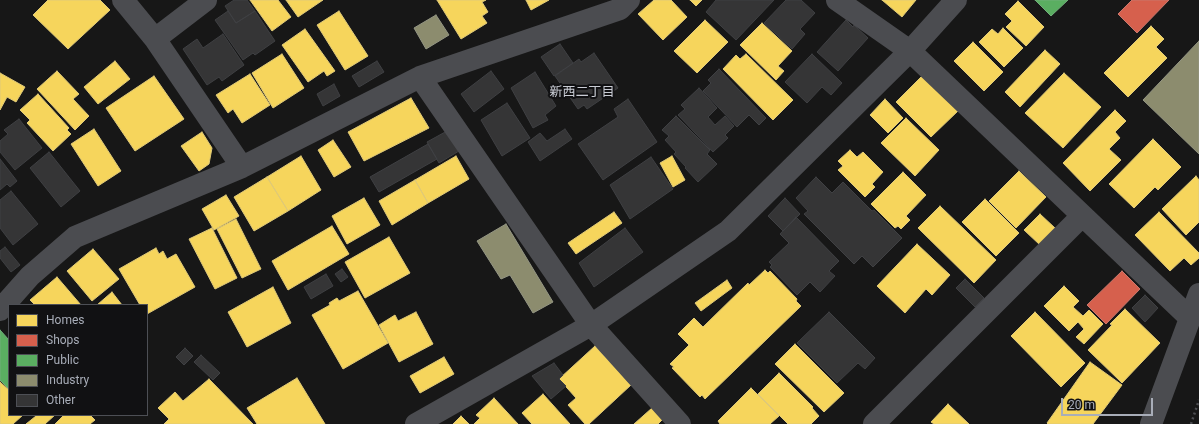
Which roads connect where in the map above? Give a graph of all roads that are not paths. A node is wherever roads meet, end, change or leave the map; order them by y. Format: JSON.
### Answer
{"nodes":[{"id":1,"x":123,"y":0,"type":"edge"},
{"id":2,"x":206,"y":0,"type":"edge"},
{"id":3,"x":629,"y":0,"type":"edge"},
{"id":4,"x":837,"y":0,"type":"edge"},
{"id":5,"x":956,"y":0,"type":"edge"},
{"id":6,"x":155,"y":39,"type":"junction"},
{"id":7,"x":910,"y":51,"type":"junction"},
{"id":8,"x":420,"y":76,"type":"junction"},
{"id":9,"x":242,"y":167,"type":"junction"},
{"id":10,"x":1082,"y":216,"type":"junction"},
{"id":11,"x":1199,"y":294,"type":"edge"},
{"id":12,"x":0,"y":310,"type":"edge"},
{"id":13,"x":1190,"y":318,"type":"junction"},
{"id":14,"x":591,"y":325,"type":"junction"},
{"id":15,"x":416,"y":424,"type":"edge"},
{"id":16,"x":680,"y":424,"type":"edge"},
{"id":17,"x":874,"y":424,"type":"edge"},
{"id":18,"x":1151,"y":424,"type":"edge"}],
"edges":[{"from":1,"to":6,"type":"street"},
{"from":2,"to":6,"type":"street"},
{"from":3,"to":8,"type":"street"},
{"from":4,"to":7,"type":"street"},
{"from":5,"to":7,"type":"street"},
{"from":6,"to":9,"type":"street"},
{"from":7,"to":10,"type":"street"},
{"from":7,"to":14,"type":"street"},
{"from":8,"to":9,"type":"street"},
{"from":8,"to":14,"type":"street"},
{"from":9,"to":12,"type":"street"},
{"from":10,"to":13,"type":"street"},
{"from":10,"to":17,"type":"street"},
{"from":11,"to":13,"type":"street"},
{"from":13,"to":18,"type":"street"},
{"from":14,"to":15,"type":"street"},
{"from":14,"to":16,"type":"street"}]}
